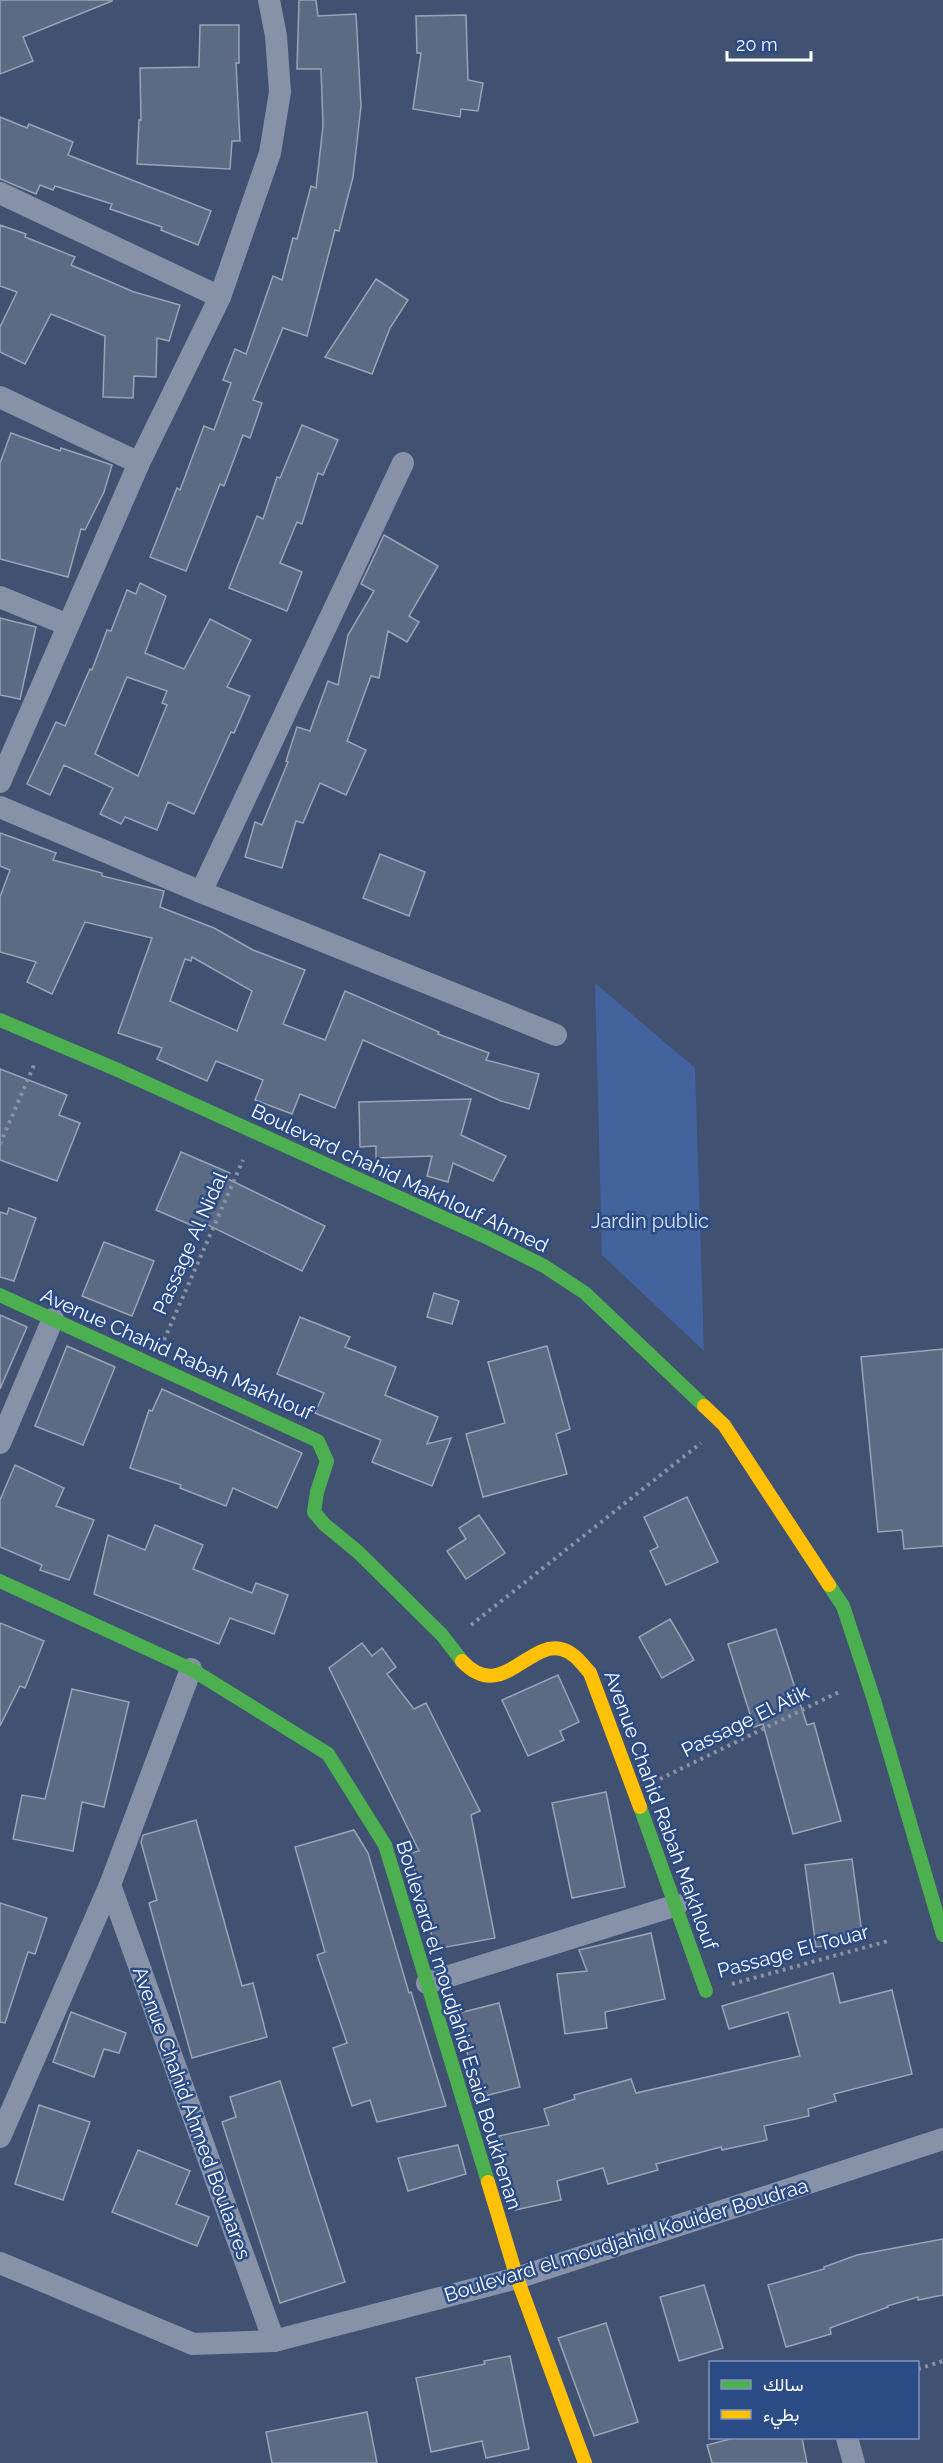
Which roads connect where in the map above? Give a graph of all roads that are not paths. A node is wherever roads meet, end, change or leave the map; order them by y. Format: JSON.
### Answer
{"nodes":[{"id":1,"x":268,"y":0,"type":"edge"},
{"id":2,"x":0,"y":193,"type":"edge"},
{"id":3,"x":220,"y":297,"type":"junction"},
{"id":4,"x":0,"y":397,"type":"edge"},
{"id":5,"x":139,"y":462,"type":"junction"},
{"id":6,"x":404,"y":462,"type":"dead end"},
{"id":7,"x":0,"y":597,"type":"edge"},
{"id":8,"x":68,"y":625,"type":"junction"},
{"id":9,"x":0,"y":782,"type":"edge"},
{"id":10,"x":0,"y":807,"type":"edge"},
{"id":11,"x":201,"y":892,"type":"junction"},
{"id":12,"x":0,"y":1020,"type":"edge"},
{"id":13,"x":556,"y":1035,"type":"dead end"},
{"id":14,"x":0,"y":1295,"type":"edge"},
{"id":15,"x":53,"y":1319,"type":"junction"},
{"id":16,"x":0,"y":1443,"type":"edge"},
{"id":17,"x":0,"y":1581,"type":"edge"},
{"id":18,"x":191,"y":1669,"type":"junction"},
{"id":19,"x":110,"y":1885,"type":"junction"},
{"id":20,"x":677,"y":1905,"type":"junction"},
{"id":21,"x":943,"y":1935,"type":"edge"},
{"id":22,"x":427,"y":1983,"type":"junction"},
{"id":23,"x":706,"y":1991,"type":"road end"},
{"id":24,"x":0,"y":2138,"type":"edge"},
{"id":25,"x":943,"y":2139,"type":"edge"},
{"id":26,"x":0,"y":2263,"type":"edge"},
{"id":27,"x":517,"y":2278,"type":"junction"},
{"id":28,"x":274,"y":2341,"type":"junction"},
{"id":29,"x":847,"y":2439,"type":"edge"},
{"id":30,"x":585,"y":2463,"type":"edge"},
{"id":31,"x":854,"y":2463,"type":"edge"}],
"edges":[{"from":1,"to":3,"type":"street"},
{"from":2,"to":3,"type":"street"},
{"from":3,"to":5,"type":"street"},
{"from":4,"to":5,"type":"street"},
{"from":5,"to":8,"type":"street"},
{"from":6,"to":11,"type":"street"},
{"from":7,"to":8,"type":"street"},
{"from":8,"to":9,"type":"street"},
{"from":10,"to":11,"type":"street"},
{"from":11,"to":13,"type":"street"},
{"from":12,"to":21,"type":"street","name":"Boulevard chahid Makhlouf Ahmed"},
{"from":14,"to":15,"type":"street","name":"Avenue Chahid Rabah Makhlouf"},
{"from":15,"to":16,"type":"street"},
{"from":15,"to":20,"type":"street","name":"Avenue Chahid Rabah Makhlouf"},
{"from":17,"to":18,"type":"street","name":"Boulevard el moudjahid Esaid Boukhenan"},
{"from":18,"to":19,"type":"street"},
{"from":18,"to":22,"type":"street","name":"Boulevard el moudjahid Esaid Boukhenan"},
{"from":19,"to":24,"type":"street"},
{"from":19,"to":28,"type":"street","name":"Avenue Chahid Ahmed Boulaares"},
{"from":20,"to":22,"type":"street"},
{"from":20,"to":23,"type":"street","name":"Avenue Chahid Rabah Makhlouf"},
{"from":22,"to":27,"type":"street","name":"Boulevard el moudjahid Esaid Boukhenan"},
{"from":25,"to":27,"type":"street","name":"Boulevard el moudjahid Kouider Boudraa"},
{"from":26,"to":28,"type":"street","name":"Boulevard el moudjahid Kouider Boudraa"},
{"from":27,"to":28,"type":"street","name":"Boulevard el moudjahid Kouider Boudraa"},
{"from":27,"to":30,"type":"street","name":"Boulevard el moudjahid Esaid Boukhenan"},
{"from":29,"to":31,"type":"street"}]}
